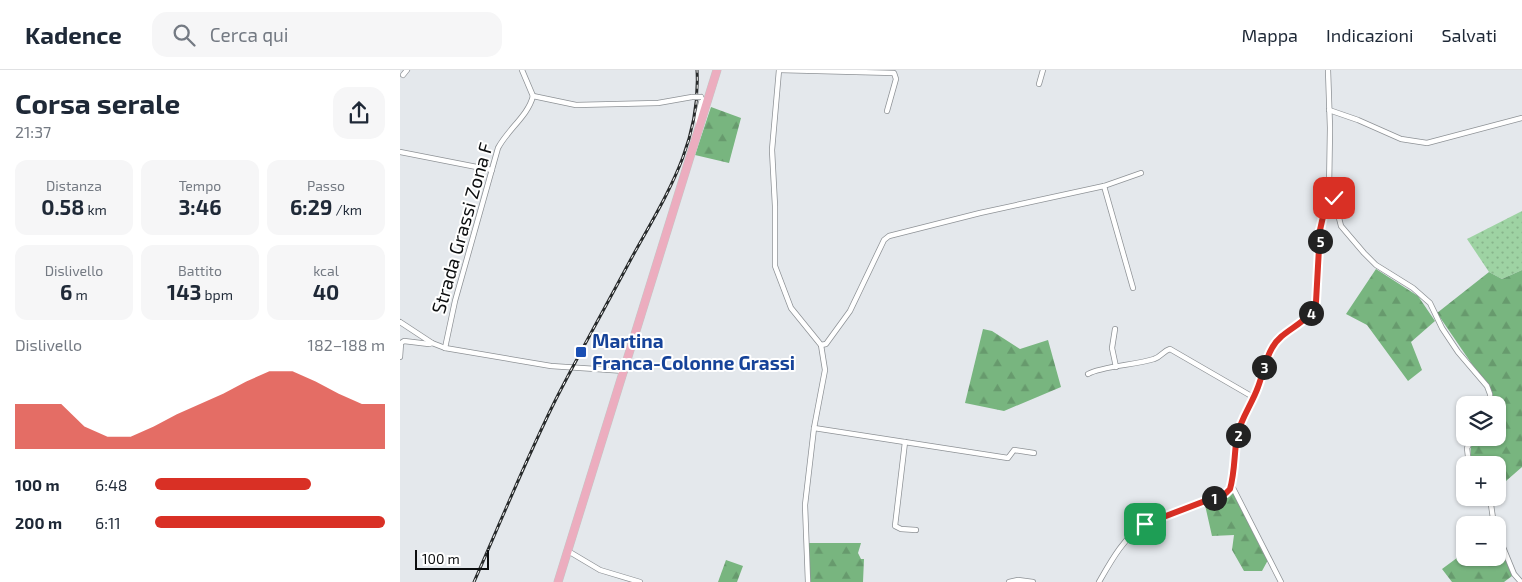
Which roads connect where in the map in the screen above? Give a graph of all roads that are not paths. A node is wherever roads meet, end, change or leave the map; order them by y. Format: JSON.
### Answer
{"nodes":[{"id":1,"x":407,"y":70,"type":"edge"},
{"id":2,"x":522,"y":70,"type":"edge"},
{"id":3,"x":717,"y":70,"type":"edge"},
{"id":4,"x":779,"y":70,"type":"edge"},
{"id":5,"x":1043,"y":70,"type":"edge"},
{"id":6,"x":1328,"y":70,"type":"edge"},
{"id":7,"x":403,"y":75,"type":"dead end"},
{"id":8,"x":1039,"y":84,"type":"dead end"},
{"id":9,"x":533,"y":96,"type":"junction"},
{"id":10,"x":1329,"y":110,"type":"junction"},
{"id":11,"x":887,"y":111,"type":"dead end"},
{"id":12,"x":1522,"y":118,"type":"edge"},
{"id":13,"x":699,"y":130,"type":"junction"},
{"id":14,"x":400,"y":152,"type":"edge"},
{"id":15,"x":492,"y":170,"type":"junction"},
{"id":16,"x":1141,"y":173,"type":"dead end"},
{"id":17,"x":1104,"y":186,"type":"junction"},
{"id":18,"x":1329,"y":190,"type":"junction"},
{"id":19,"x":1133,"y":288,"type":"dead end"},
{"id":20,"x":400,"y":322,"type":"edge"},
{"id":21,"x":1115,"y":329,"type":"dead end"},
{"id":22,"x":432,"y":343,"type":"junction"},
{"id":23,"x":821,"y":345,"type":"junction"},
{"id":24,"x":445,"y":348,"type":"junction"},
{"id":25,"x":400,"y":356,"type":"edge"},
{"id":26,"x":1116,"y":367,"type":"junction"},
{"id":27,"x":625,"y":371,"type":"junction"},
{"id":28,"x":1088,"y":374,"type":"dead end"},
{"id":29,"x":1490,"y":396,"type":"edge"},
{"id":30,"x":1253,"y":397,"type":"junction"},
{"id":31,"x":814,"y":428,"type":"junction"},
{"id":32,"x":905,"y":442,"type":"junction"},
{"id":33,"x":1034,"y":453,"type":"dead end"},
{"id":34,"x":1231,"y":484,"type":"junction"},
{"id":35,"x":916,"y":530,"type":"dead end"},
{"id":36,"x":568,"y":551,"type":"junction"},
{"id":37,"x":1506,"y":554,"type":"edge"},
{"id":38,"x":558,"y":582,"type":"edge"},
{"id":39,"x":640,"y":582,"type":"edge"},
{"id":40,"x":808,"y":582,"type":"edge"},
{"id":41,"x":1010,"y":582,"type":"edge"},
{"id":42,"x":1033,"y":582,"type":"edge"},
{"id":43,"x":1099,"y":582,"type":"edge"},
{"id":44,"x":1281,"y":582,"type":"edge"},
{"id":45,"x":1521,"y":582,"type":"edge"}],
"edges":[{"from":1,"to":7,"type":"street"},
{"from":2,"to":9,"type":"street"},
{"from":3,"to":13,"type":"main road"},
{"from":4,"to":11,"type":"street"},
{"from":4,"to":23,"type":"street"},
{"from":5,"to":8,"type":"street"},
{"from":6,"to":10,"type":"street"},
{"from":9,"to":13,"type":"street","bridge":true},
{"from":9,"to":15,"type":"street","name":"Strada Grassi Zona F"},
{"from":10,"to":12,"type":"street"},
{"from":10,"to":18,"type":"street"},
{"from":13,"to":27,"type":"main road"},
{"from":14,"to":15,"type":"street"},
{"from":15,"to":24,"type":"street","name":"Strada Grassi Zona F"},
{"from":16,"to":17,"type":"street"},
{"from":17,"to":19,"type":"street"},
{"from":17,"to":23,"type":"street"},
{"from":18,"to":29,"type":"street"},
{"from":18,"to":30,"type":"street"},
{"from":20,"to":22,"type":"street","name":"Strada Grassi Zona F"},
{"from":21,"to":26,"type":"street"},
{"from":22,"to":24,"type":"street","name":"Strada Grassi Zona F"},
{"from":22,"to":25,"type":"street"},
{"from":23,"to":31,"type":"street"},
{"from":24,"to":27,"type":"street","name":"Strada Grassi Zona F"},
{"from":26,"to":28,"type":"street"},
{"from":26,"to":30,"type":"street"},
{"from":27,"to":36,"type":"main road"},
{"from":30,"to":34,"type":"street"},
{"from":31,"to":32,"type":"street"},
{"from":31,"to":40,"type":"street"},
{"from":32,"to":33,"type":"street"},
{"from":32,"to":35,"type":"street"},
{"from":34,"to":43,"type":"street"},
{"from":34,"to":44,"type":"street"},
{"from":36,"to":38,"type":"main road"},
{"from":36,"to":39,"type":"street"},
{"from":37,"to":45,"type":"street"},
{"from":41,"to":42,"type":"street"}]}
